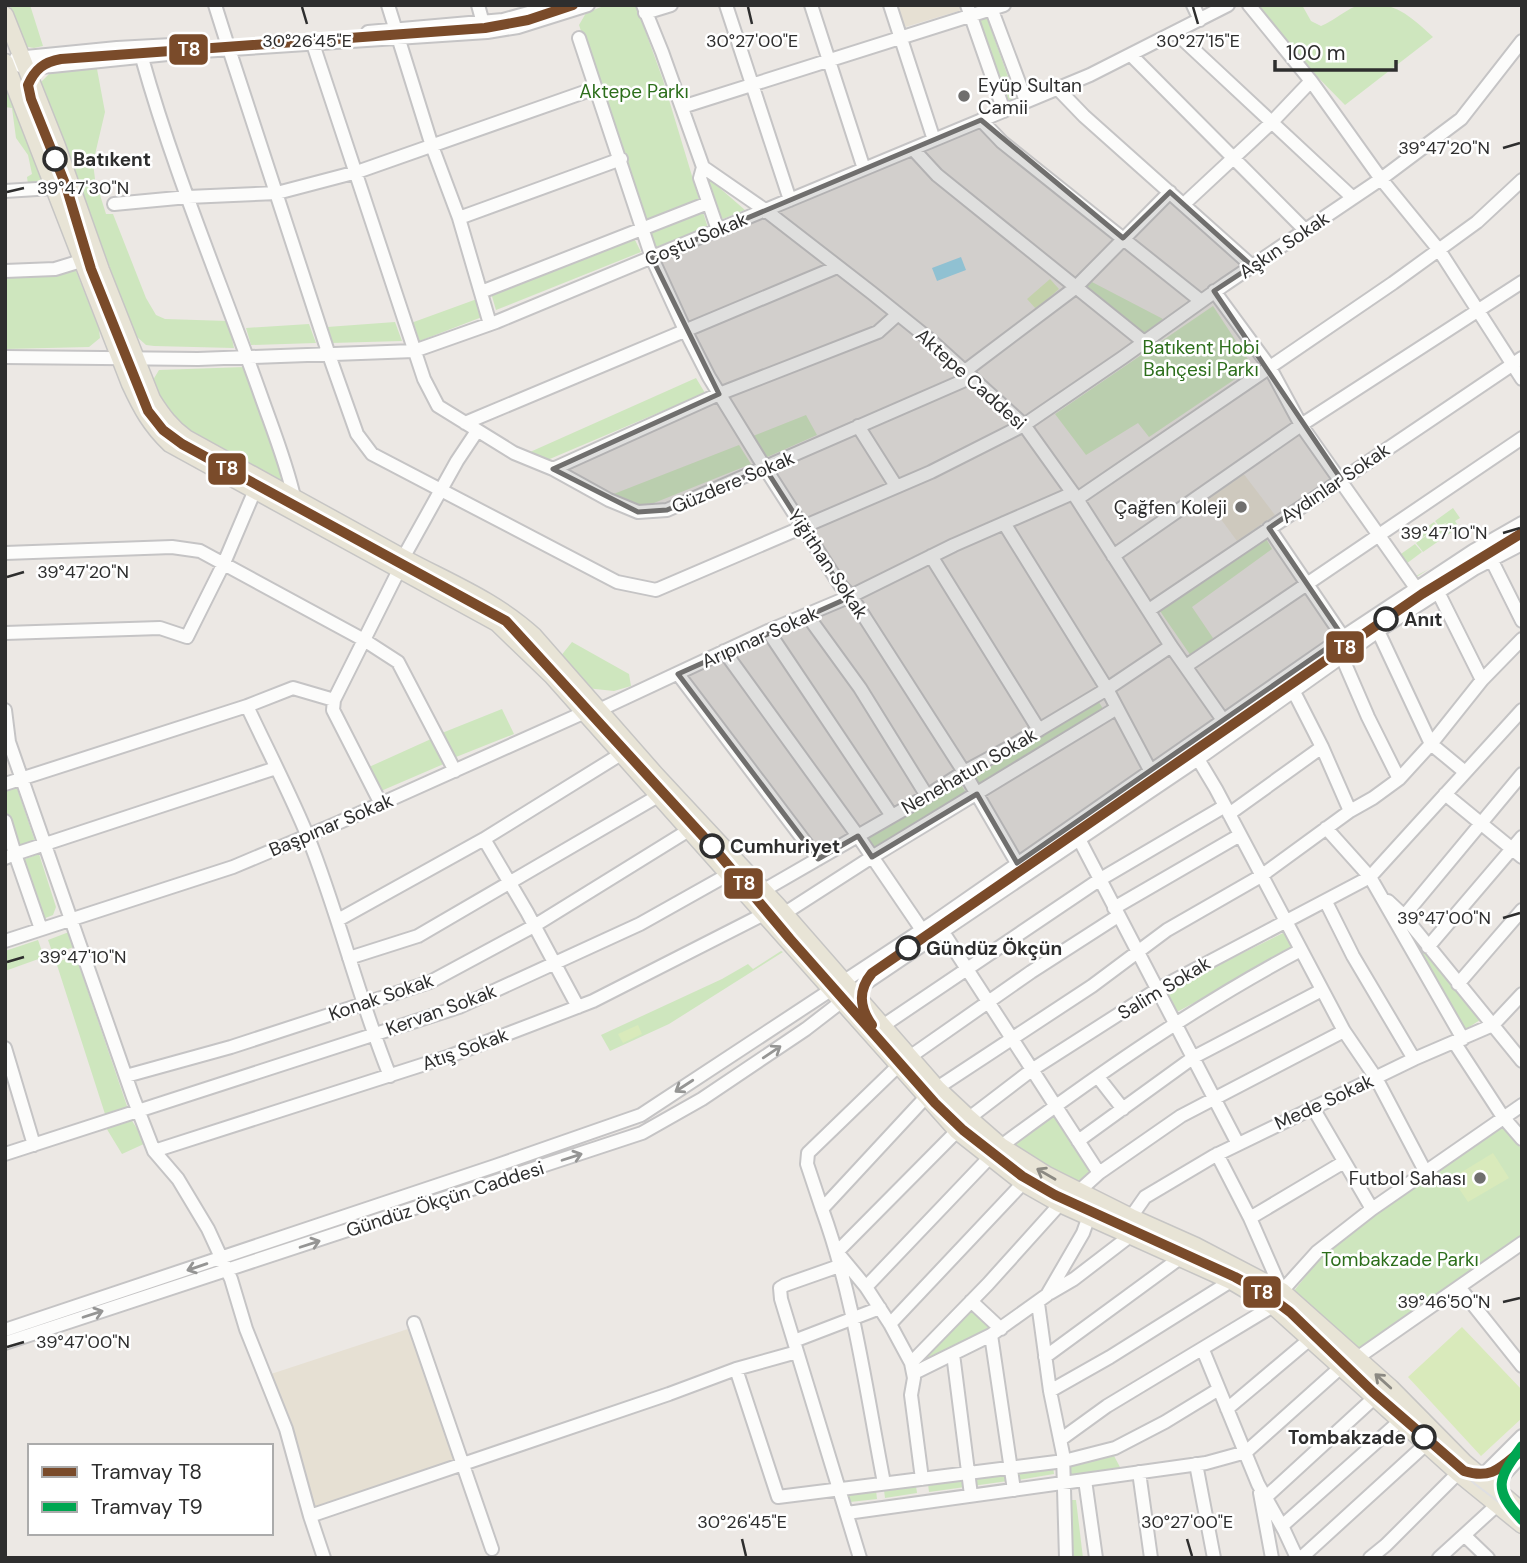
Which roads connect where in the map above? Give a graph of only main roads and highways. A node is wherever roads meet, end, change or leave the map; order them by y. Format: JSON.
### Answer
{"nodes":[{"id":1,"x":5,"y":15,"type":"edge"},
{"id":2,"x":5,"y":61,"type":"edge"},
{"id":3,"x":401,"y":564,"type":"junction"},
{"id":4,"x":591,"y":711,"type":"junction"},
{"id":5,"x":842,"y":991,"type":"junction"},
{"id":6,"x":931,"y":1093,"type":"junction"},
{"id":7,"x":1483,"y":1486,"type":"junction"},
{"id":8,"x":1522,"y":1511,"type":"edge"},
{"id":9,"x":1522,"y":1525,"type":"edge"}],
"edges":[{"from":1,"to":3,"type":"main road"},
{"from":2,"to":3,"type":"main road"},
{"from":3,"to":4,"type":"main road"},
{"from":4,"to":5,"type":"main road"},
{"from":4,"to":5,"type":"main road"},
{"from":5,"to":6,"type":"main road"},
{"from":5,"to":6,"type":"main road"},
{"from":7,"to":6,"type":"main road","one_way":true},
{"from":6,"to":7,"type":"main road"},
{"from":7,"to":8,"type":"main road"},
{"from":7,"to":9,"type":"main road"}]}
